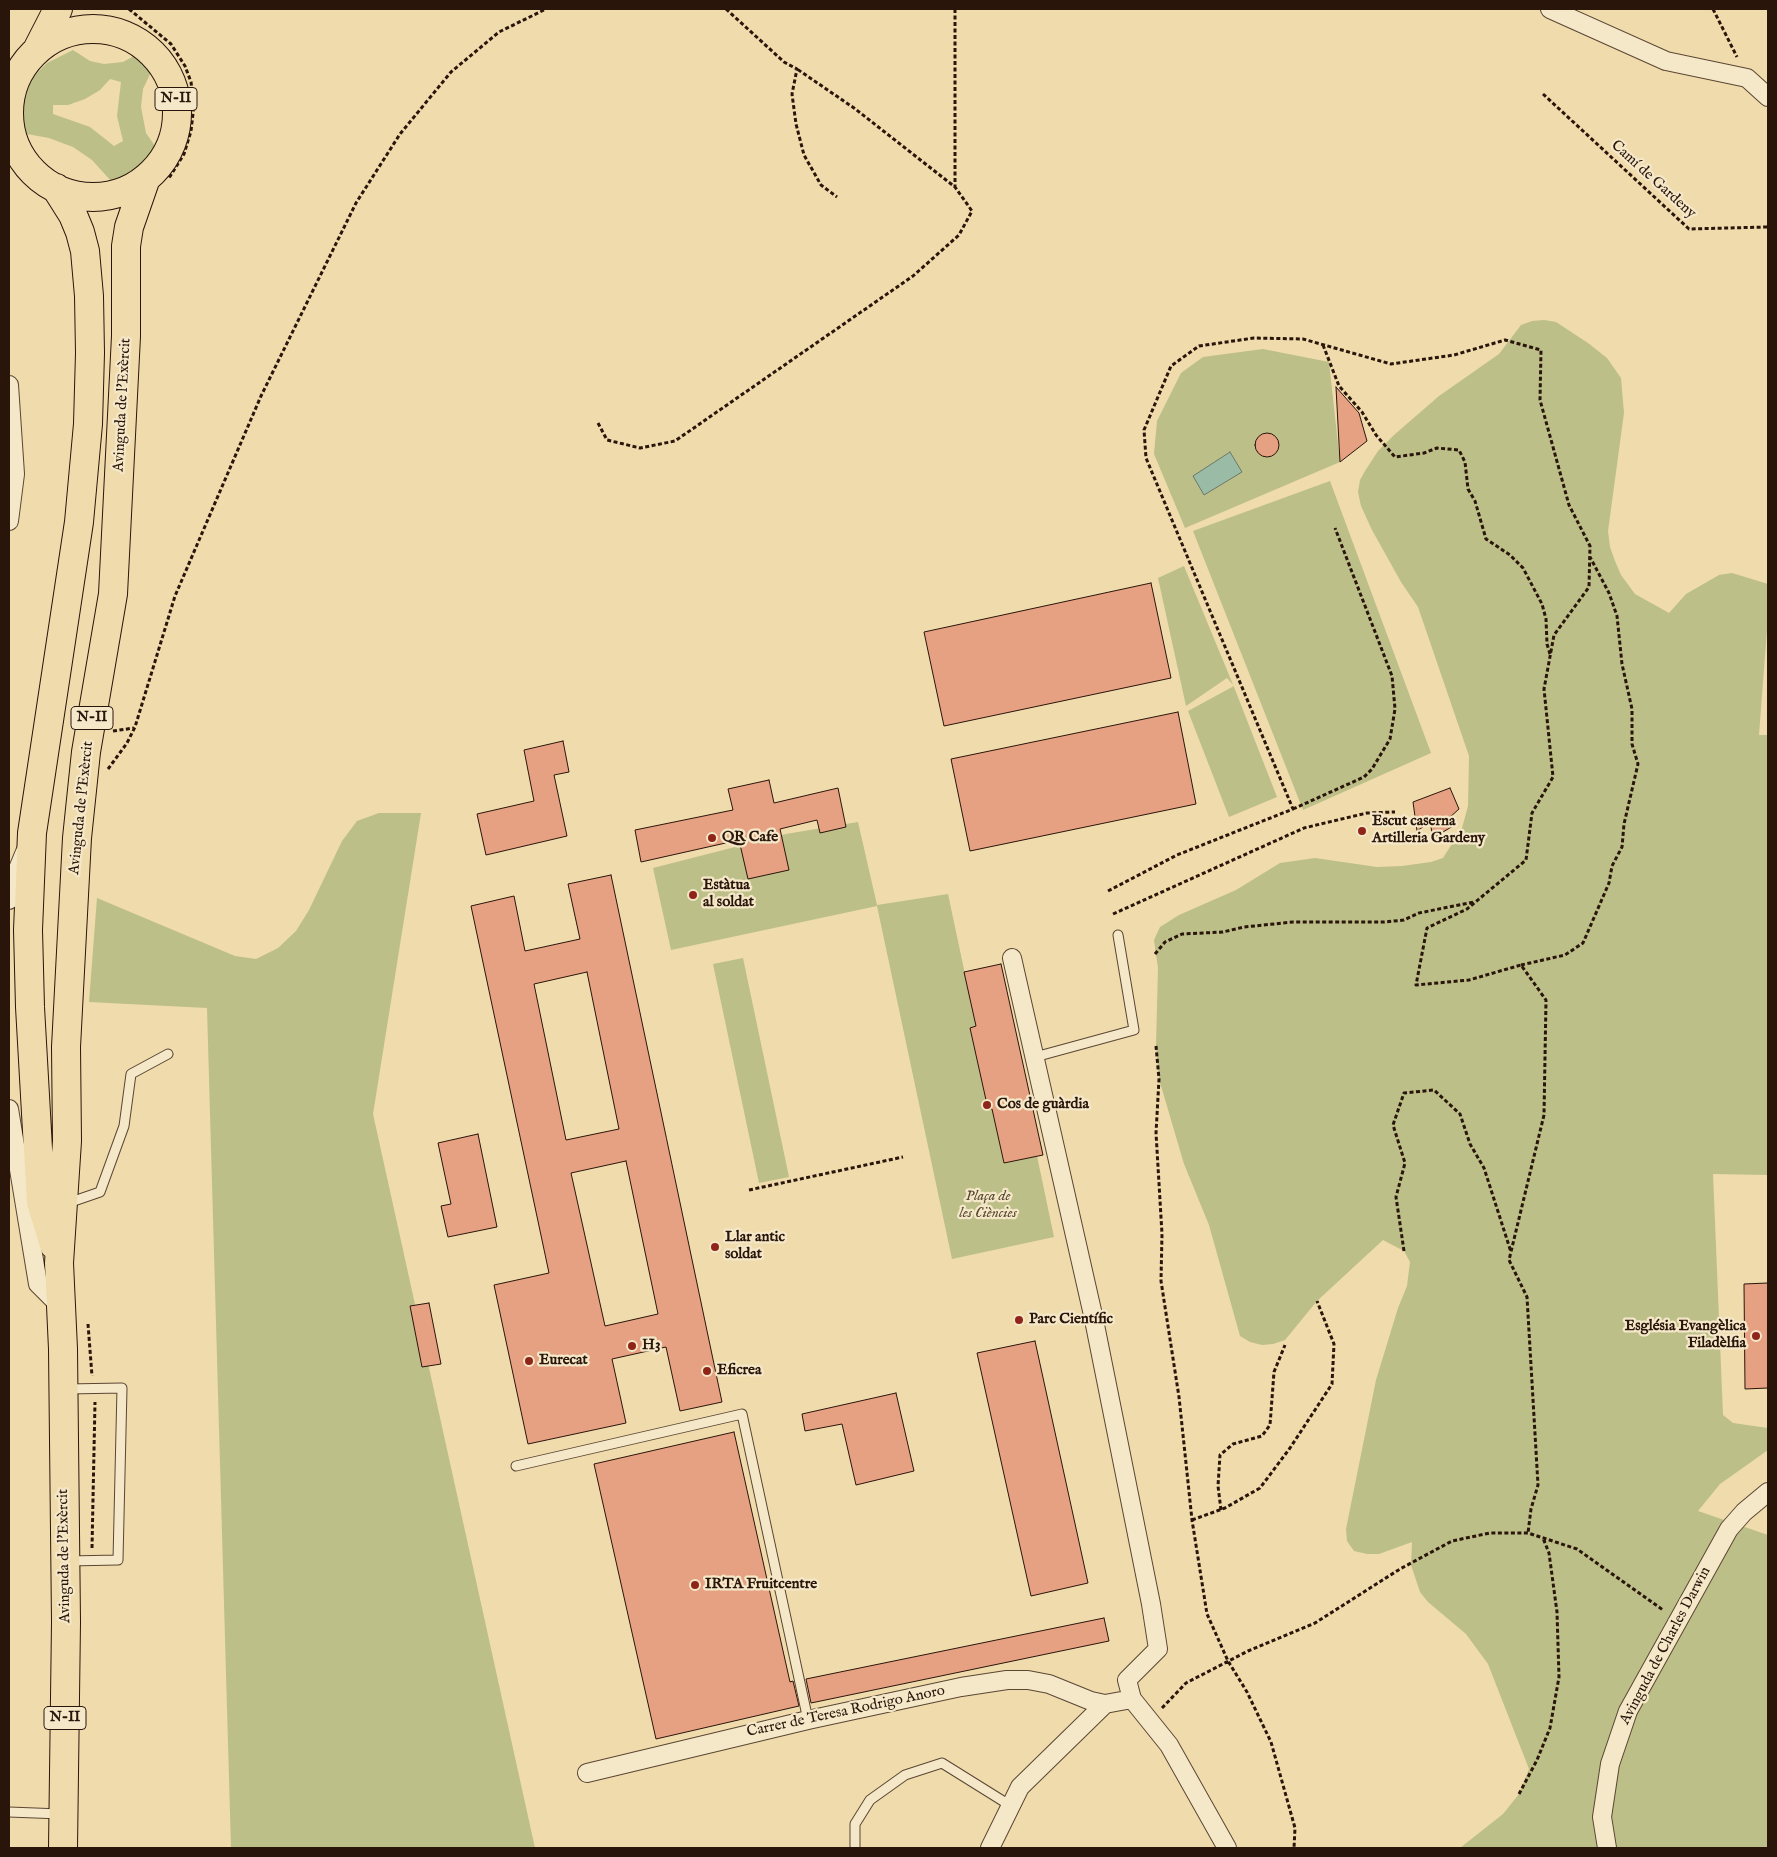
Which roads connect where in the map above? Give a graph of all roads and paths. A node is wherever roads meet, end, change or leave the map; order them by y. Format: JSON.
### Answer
{"nodes":[{"id":1,"x":58,"y":9,"type":"edge"},
{"id":2,"x":110,"y":9,"type":"edge"},
{"id":3,"x":546,"y":9,"type":"edge"},
{"id":4,"x":726,"y":9,"type":"edge"},
{"id":5,"x":955,"y":9,"type":"edge"},
{"id":6,"x":1550,"y":9,"type":"edge"},
{"id":7,"x":1713,"y":9,"type":"edge"},
{"id":8,"x":126,"y":22,"type":"edge"},
{"id":9,"x":38,"y":50,"type":"junction"},
{"id":10,"x":797,"y":69,"type":"junction"},
{"id":11,"x":1747,"y":78,"type":"junction"},
{"id":12,"x":1543,"y":94,"type":"dead end"},
{"id":13,"x":1768,"y":97,"type":"edge"},
{"id":14,"x":155,"y":182,"type":"junction"},
{"id":15,"x":956,"y":187,"type":"junction"},
{"id":16,"x":56,"y":188,"type":"junction"},
{"id":17,"x":838,"y":197,"type":"dead end"},
{"id":18,"x":1768,"y":227,"type":"edge"},
{"id":19,"x":1323,"y":344,"type":"junction"},
{"id":20,"x":9,"y":385,"type":"edge"},
{"id":21,"x":598,"y":423,"type":"dead end"},
{"id":22,"x":9,"y":521,"type":"edge"},
{"id":23,"x":1335,"y":528,"type":"dead end"},
{"id":24,"x":1590,"y":556,"type":"junction"},
{"id":25,"x":1551,"y":654,"type":"junction"},
{"id":26,"x":135,"y":728,"type":"dead end"},
{"id":27,"x":1293,"y":809,"type":"junction"},
{"id":28,"x":1395,"y":812,"type":"dead end"},
{"id":29,"x":32,"y":833,"type":"junction"},
{"id":30,"x":1108,"y":891,"type":"dead end"},
{"id":31,"x":9,"y":900,"type":"edge"},
{"id":32,"x":1476,"y":902,"type":"junction"},
{"id":33,"x":1113,"y":914,"type":"dead end"},
{"id":34,"x":1118,"y":936,"type":"dead end"},
{"id":35,"x":1155,"y":954,"type":"dead end"},
{"id":36,"x":1012,"y":958,"type":"dead end"},
{"id":37,"x":1522,"y":965,"type":"junction"},
{"id":38,"x":1156,"y":1046,"type":"dead end"},
{"id":39,"x":168,"y":1054,"type":"dead end"},
{"id":40,"x":1035,"y":1057,"type":"junction"},
{"id":41,"x":9,"y":1109,"type":"edge"},
{"id":42,"x":903,"y":1157,"type":"dead end"},
{"id":43,"x":749,"y":1190,"type":"dead end"},
{"id":44,"x":63,"y":1204,"type":"junction"},
{"id":45,"x":1404,"y":1251,"type":"dead end"},
{"id":46,"x":1511,"y":1253,"type":"junction"},
{"id":47,"x":59,"y":1263,"type":"junction"},
{"id":48,"x":1317,"y":1301,"type":"dead end"},
{"id":49,"x":61,"y":1307,"type":"junction"},
{"id":50,"x":87,"y":1318,"type":"dead end"},
{"id":51,"x":1286,"y":1345,"type":"dead end"},
{"id":52,"x":94,"y":1388,"type":"junction"},
{"id":53,"x":64,"y":1389,"type":"junction"},
{"id":54,"x":516,"y":1466,"type":"dead end"},
{"id":55,"x":1768,"y":1492,"type":"edge"},
{"id":56,"x":1768,"y":1509,"type":"edge"},
{"id":57,"x":1221,"y":1510,"type":"junction"},
{"id":58,"x":1744,"y":1512,"type":"junction"},
{"id":59,"x":1192,"y":1520,"type":"junction"},
{"id":60,"x":1528,"y":1533,"type":"junction"},
{"id":61,"x":1543,"y":1538,"type":"junction"},
{"id":62,"x":79,"y":1561,"type":"junction"},
{"id":63,"x":1678,"y":1620,"type":"junction"},
{"id":64,"x":1228,"y":1661,"type":"junction"},
{"id":65,"x":1132,"y":1699,"type":"junction"},
{"id":66,"x":1105,"y":1704,"type":"junction"},
{"id":67,"x":808,"y":1720,"type":"junction"},
{"id":68,"x":1149,"y":1721,"type":"junction"},
{"id":69,"x":587,"y":1773,"type":"dead end"},
{"id":70,"x":1519,"y":1794,"type":"dead end"},
{"id":71,"x":1011,"y":1806,"type":"junction"},
{"id":72,"x":9,"y":1812,"type":"edge"},
{"id":73,"x":64,"y":1814,"type":"junction"},
{"id":74,"x":63,"y":1848,"type":"edge"},
{"id":75,"x":855,"y":1848,"type":"edge"},
{"id":76,"x":990,"y":1848,"type":"edge"},
{"id":77,"x":1227,"y":1848,"type":"edge"},
{"id":78,"x":1294,"y":1848,"type":"edge"},
{"id":79,"x":1607,"y":1848,"type":"edge"}],
"edges":[{"from":1,"to":9,"type":"main road","number":"N-II"},
{"from":2,"to":8,"type":"main road"},
{"from":3,"to":26,"type":"path"},
{"from":4,"to":10,"type":"path"},
{"from":5,"to":15,"type":"path"},
{"from":6,"to":11,"type":"street"},
{"from":7,"to":11,"type":"path"},
{"from":8,"to":9,"type":"main road","number":"N-II"},
{"from":8,"to":14,"type":"main road","number":"N-II"},
{"from":8,"to":14,"type":"path"},
{"from":9,"to":16,"type":"main road","number":"N-II"},
{"from":10,"to":15,"type":"path"},
{"from":10,"to":17,"type":"path"},
{"from":11,"to":13,"type":"street"},
{"from":12,"to":18,"type":"path","name":"Camí de Gardeny"},
{"from":14,"to":16,"type":"main road","number":"N-II"},
{"from":14,"to":44,"type":"main road","name":"Avinguda de l'Exèrcit","number":"N-II"},
{"from":15,"to":21,"type":"path"},
{"from":16,"to":29,"type":"main road","name":"Avinguda de l'Exèrcit","number":"N-II"},
{"from":19,"to":24,"type":"path"},
{"from":19,"to":25,"type":"path"},
{"from":19,"to":27,"type":"path"},
{"from":20,"to":22,"type":"street"},
{"from":23,"to":27,"type":"path"},
{"from":24,"to":25,"type":"path"},
{"from":24,"to":37,"type":"path"},
{"from":25,"to":32,"type":"path"},
{"from":27,"to":30,"type":"path"},
{"from":28,"to":33,"type":"path"},
{"from":29,"to":31,"type":"street"},
{"from":29,"to":47,"type":"main road","name":"Avinguda de l'Exèrcit","number":"N-II"},
{"from":32,"to":35,"type":"path"},
{"from":32,"to":37,"type":"path"},
{"from":34,"to":40,"type":"lane"},
{"from":36,"to":40,"type":"street"},
{"from":37,"to":46,"type":"path"},
{"from":38,"to":59,"type":"path"},
{"from":39,"to":44,"type":"lane"},
{"from":40,"to":65,"type":"street"},
{"from":41,"to":49,"type":"street"},
{"from":42,"to":43,"type":"path"},
{"from":44,"to":47,"type":"main road","name":"Avinguda de l'Exèrcit","number":"N-II"},
{"from":45,"to":46,"type":"path"},
{"from":46,"to":60,"type":"path"},
{"from":47,"to":49,"type":"main road","name":"Avinguda de l'Exèrcit","number":"N-II"},
{"from":48,"to":57,"type":"path"},
{"from":49,"to":53,"type":"main road","name":"Avinguda de l'Exèrcit","number":"N-II"},
{"from":50,"to":52,"type":"path"},
{"from":51,"to":57,"type":"path"},
{"from":52,"to":53,"type":"lane"},
{"from":52,"to":62,"type":"path"},
{"from":52,"to":62,"type":"lane"},
{"from":53,"to":62,"type":"main road","name":"Avinguda de l'Exèrcit","number":"N-II"},
{"from":54,"to":67,"type":"lane"},
{"from":55,"to":58,"type":"street","name":"Avinguda de Charles Darwin"},
{"from":56,"to":58,"type":"street"},
{"from":57,"to":59,"type":"path"},
{"from":58,"to":63,"type":"street","name":"Avinguda de Charles Darwin"},
{"from":59,"to":64,"type":"path"},
{"from":60,"to":61,"type":"path"},
{"from":60,"to":64,"type":"path"},
{"from":61,"to":63,"type":"path"},
{"from":61,"to":70,"type":"path"},
{"from":62,"to":73,"type":"main road","name":"Avinguda de l'Exèrcit","number":"N-II"},
{"from":63,"to":79,"type":"street","name":"Avinguda de Charles Darwin"},
{"from":64,"to":68,"type":"path"},
{"from":64,"to":78,"type":"path"},
{"from":65,"to":66,"type":"street"},
{"from":65,"to":68,"type":"street"},
{"from":66,"to":67,"type":"street","name":"Carrer de Teresa Rodrigo Anoro"},
{"from":66,"to":71,"type":"street"},
{"from":67,"to":69,"type":"street","name":"Carrer de Teresa Rodrigo Anoro"},
{"from":68,"to":77,"type":"street"},
{"from":71,"to":75,"type":"lane"},
{"from":71,"to":76,"type":"street"},
{"from":72,"to":73,"type":"lane"},
{"from":73,"to":74,"type":"main road","name":"Avinguda de l'Exèrcit","number":"N-II"}]}
